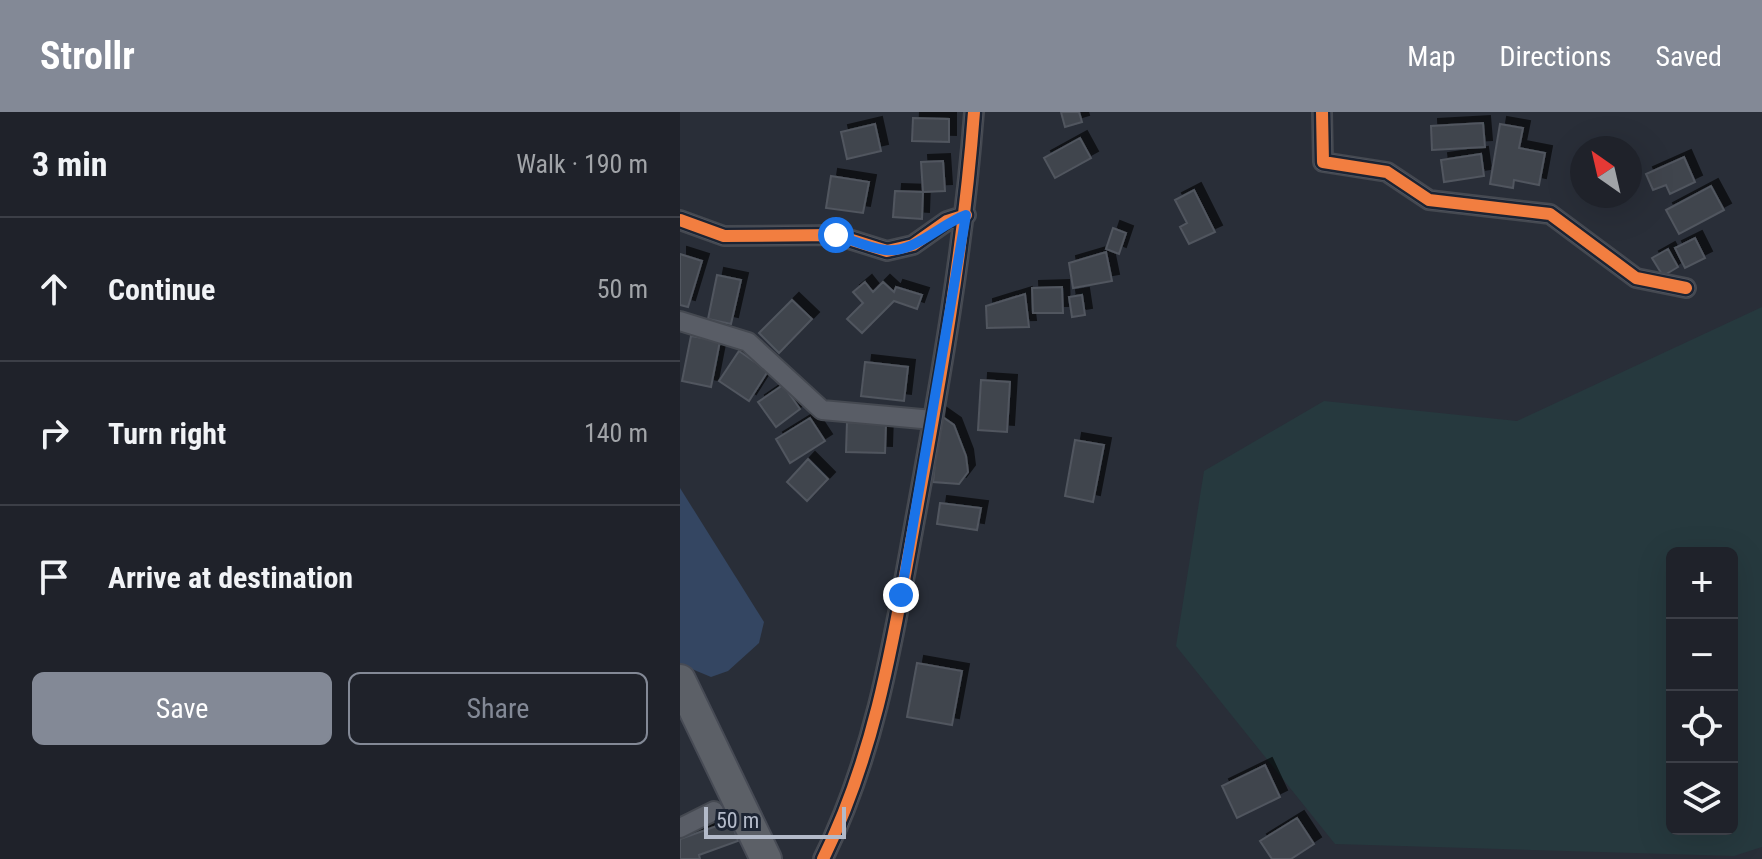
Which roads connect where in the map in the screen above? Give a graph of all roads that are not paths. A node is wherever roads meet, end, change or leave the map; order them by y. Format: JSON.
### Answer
{"nodes":[{"id":1,"x":974,"y":112,"type":"edge"},
{"id":2,"x":1322,"y":112,"type":"edge"},
{"id":3,"x":966,"y":215,"type":"junction"},
{"id":4,"x":680,"y":220,"type":"edge"},
{"id":5,"x":1686,"y":288,"type":"dead end"},
{"id":6,"x":680,"y":321,"type":"edge"},
{"id":7,"x":933,"y":420,"type":"junction"},
{"id":8,"x":680,"y":680,"type":"edge"},
{"id":9,"x":714,"y":811,"type":"dead end"},
{"id":10,"x":680,"y":828,"type":"edge"},
{"id":11,"x":766,"y":859,"type":"edge"},
{"id":12,"x":823,"y":859,"type":"edge"}],
"edges":[{"from":1,"to":3,"type":"street"},
{"from":2,"to":5,"type":"street"},
{"from":3,"to":4,"type":"street"},
{"from":3,"to":7,"type":"street"},
{"from":6,"to":7,"type":"street"},
{"from":7,"to":12,"type":"street"},
{"from":8,"to":11,"type":"main road"},
{"from":9,"to":10,"type":"street"}]}
